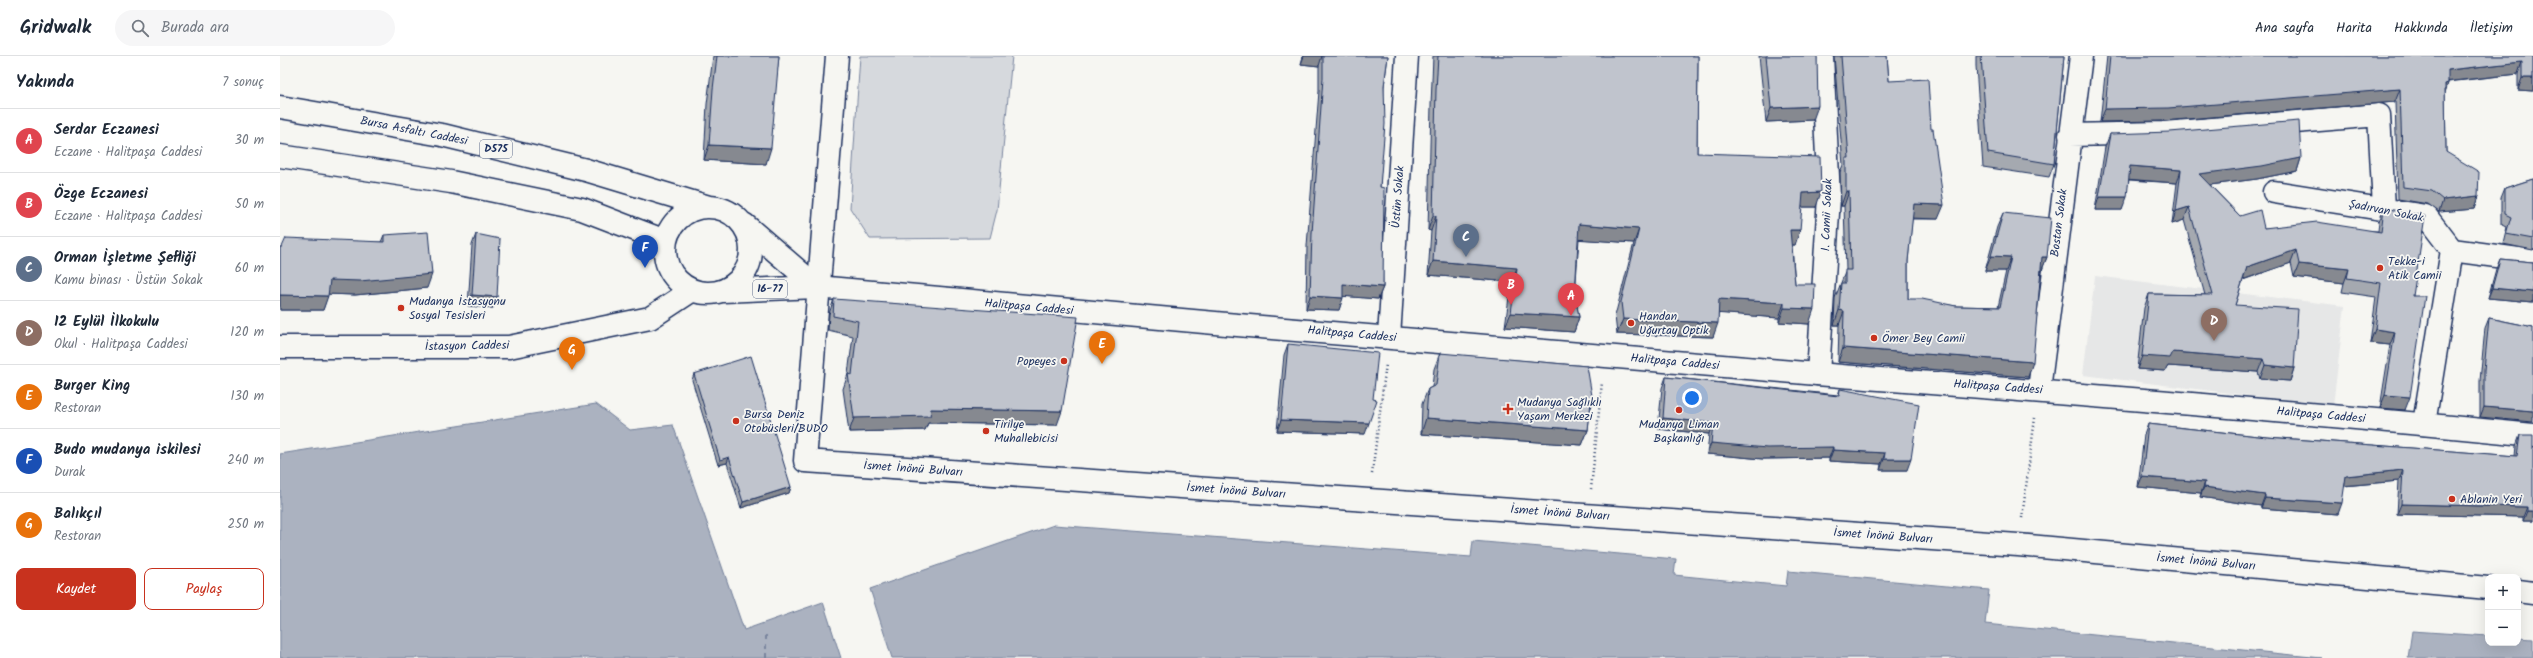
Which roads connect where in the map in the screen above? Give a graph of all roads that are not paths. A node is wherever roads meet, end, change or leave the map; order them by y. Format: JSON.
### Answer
{"nodes":[{"id":1,"x":837,"y":56,"type":"edge"},
{"id":2,"x":1407,"y":56,"type":"edge"},
{"id":3,"x":1822,"y":56,"type":"edge"},
{"id":4,"x":2081,"y":56,"type":"edge"},
{"id":5,"x":280,"y":107,"type":"edge"},
{"id":6,"x":2070,"y":135,"type":"junction"},
{"id":7,"x":280,"y":156,"type":"edge"},
{"id":8,"x":2274,"y":192,"type":"dead end"},
{"id":9,"x":709,"y":207,"type":"junction"},
{"id":10,"x":2384,"y":208,"type":"junction"},
{"id":11,"x":738,"y":219,"type":"junction"},
{"id":12,"x":665,"y":241,"type":"junction"},
{"id":13,"x":2452,"y":250,"type":"junction"},
{"id":14,"x":2533,"y":261,"type":"edge"},
{"id":15,"x":817,"y":287,"type":"junction"},
{"id":16,"x":691,"y":291,"type":"junction"},
{"id":17,"x":723,"y":291,"type":"junction"},
{"id":18,"x":1389,"y":337,"type":"junction"},
{"id":19,"x":280,"y":347,"type":"edge"},
{"id":20,"x":1818,"y":374,"type":"junction"},
{"id":21,"x":2039,"y":390,"type":"junction"},
{"id":22,"x":2424,"y":424,"type":"junction"},
{"id":23,"x":2533,"y":435,"type":"edge"},
{"id":24,"x":2485,"y":588,"type":"edge"},
{"id":25,"x":2521,"y":591,"type":"edge"},
{"id":26,"x":2533,"y":593,"type":"edge"}],
"edges":[{"from":1,"to":15,"type":"main road"},
{"from":2,"to":18,"type":"main road","name":"Üstün Sokak"},
{"from":3,"to":20,"type":"main road","name":"1. Camii Sokak"},
{"from":4,"to":6,"type":"main road","name":"Bostan Sokak"},
{"from":5,"to":9,"type":"main road","name":"Bursa Asfaltı Caddesi","number":"D575"},
{"from":6,"to":10,"type":"main road"},
{"from":6,"to":21,"type":"main road","name":"Bostan Sokak"},
{"from":7,"to":12,"type":"main road"},
{"from":8,"to":10,"type":"main road","name":"Şadırvan Sokak"},
{"from":9,"to":11,"type":"main road","number":"D575"},
{"from":9,"to":12,"type":"main road"},
{"from":10,"to":13,"type":"main road","name":"Şadırvan Sokak"},
{"from":11,"to":15,"type":"main road"},
{"from":11,"to":17,"type":"main road","number":"D575"},
{"from":12,"to":16,"type":"main road"},
{"from":13,"to":14,"type":"main road"},
{"from":13,"to":22,"type":"main road"},
{"from":15,"to":17,"type":"main road","number":"16-77"},
{"from":15,"to":18,"type":"main road","name":"Halitpaşa Caddesi","number":"16-77"},
{"from":15,"to":24,"type":"main road","name":"İsmet İnönü Bulvarı"},
{"from":16,"to":17,"type":"main road"},
{"from":16,"to":19,"type":"main road","name":"İstasyon Caddesi"},
{"from":18,"to":20,"type":"main road","name":"Halitpaşa Caddesi","number":"16-77"},
{"from":20,"to":21,"type":"main road","name":"Halitpaşa Caddesi","number":"16-77"},
{"from":21,"to":22,"type":"main road","name":"Halitpaşa Caddesi","number":"16-77"},
{"from":22,"to":23,"type":"main road","name":"Halitpaşa Caddesi","number":"16-77"},
{"from":25,"to":26,"type":"main road"}]}
